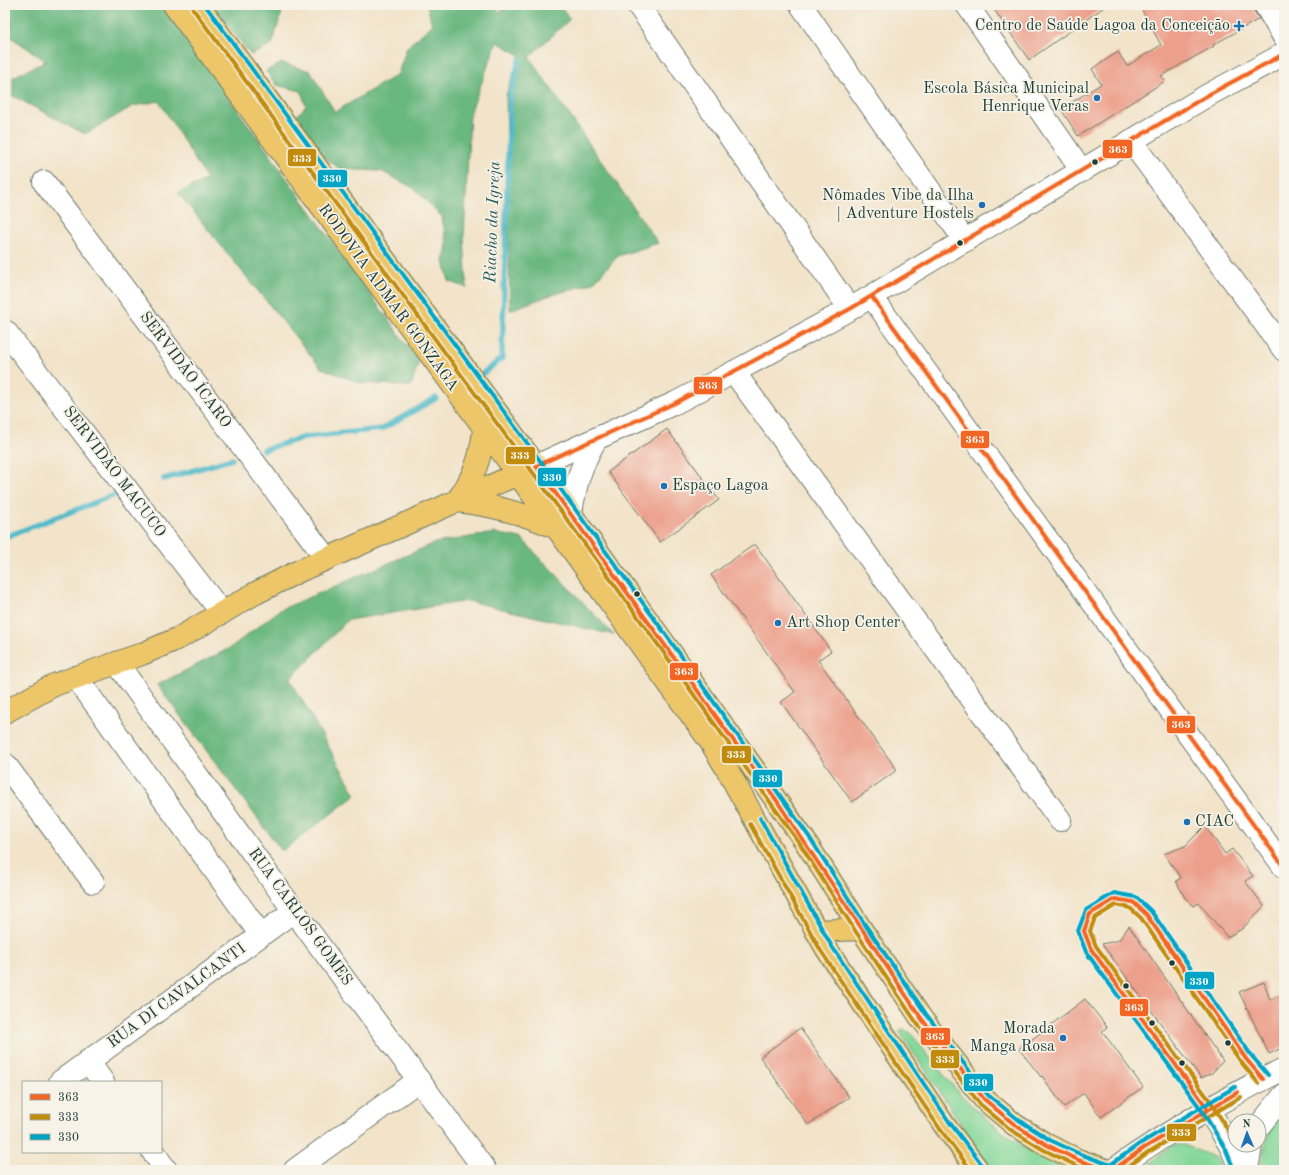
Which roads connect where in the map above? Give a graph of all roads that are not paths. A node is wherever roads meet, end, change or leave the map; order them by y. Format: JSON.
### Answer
{"nodes":[{"id":1,"x":174,"y":5,"type":"edge"},
{"id":2,"x":198,"y":5,"type":"edge"},
{"id":3,"x":638,"y":5,"type":"edge"},
{"id":4,"x":801,"y":5,"type":"edge"},
{"id":5,"x":967,"y":5,"type":"edge"},
{"id":6,"x":1265,"y":5,"type":"edge"},
{"id":7,"x":1284,"y":37,"type":"edge"},
{"id":8,"x":1284,"y":54,"type":"edge"},
{"id":9,"x":1131,"y":141,"type":"junction"},
{"id":10,"x":1082,"y":171,"type":"junction"},
{"id":11,"x":44,"y":182,"type":"dead end"},
{"id":12,"x":966,"y":241,"type":"junction"},
{"id":13,"x":872,"y":297,"type":"junction"},
{"id":14,"x":850,"y":309,"type":"junction"},
{"id":15,"x":6,"y":332,"type":"dead end"},
{"id":16,"x":1284,"y":350,"type":"edge"},
{"id":17,"x":734,"y":372,"type":"junction"},
{"id":18,"x":484,"y":430,"type":"junction"},
{"id":19,"x":596,"y":439,"type":"junction"},
{"id":20,"x":526,"y":470,"type":"junction"},
{"id":21,"x":457,"y":501,"type":"junction"},
{"id":22,"x":563,"y":521,"type":"junction"},
{"id":23,"x":326,"y":558,"type":"junction"},
{"id":24,"x":222,"y":613,"type":"junction"},
{"id":25,"x":117,"y":662,"type":"junction"},
{"id":26,"x":76,"y":676,"type":"junction"},
{"id":27,"x":5,"y":712,"type":"edge"},
{"id":28,"x":5,"y":764,"type":"edge"},
{"id":29,"x":1060,"y":820,"type":"dead end"},
{"id":30,"x":1284,"y":867,"type":"edge"},
{"id":31,"x":93,"y":882,"type":"dead end"},
{"id":32,"x":294,"y":911,"type":"junction"},
{"id":33,"x":861,"y":929,"type":"junction"},
{"id":34,"x":816,"y":931,"type":"junction"},
{"id":35,"x":261,"y":935,"type":"junction"},
{"id":36,"x":88,"y":1061,"type":"junction"},
{"id":37,"x":1284,"y":1069,"type":"edge"},
{"id":38,"x":419,"y":1080,"type":"junction"},
{"id":39,"x":61,"y":1081,"type":"edge"},
{"id":40,"x":102,"y":1081,"type":"edge"},
{"id":41,"x":1284,"y":1095,"type":"edge"},
{"id":42,"x":1208,"y":1109,"type":"junction"},
{"id":43,"x":1267,"y":1116,"type":"edge"},
{"id":44,"x":154,"y":1153,"type":"edge"},
{"id":45,"x":1250,"y":1153,"type":"edge"},
{"id":46,"x":166,"y":1170,"type":"edge"},
{"id":47,"x":295,"y":1170,"type":"edge"},
{"id":48,"x":485,"y":1170,"type":"edge"},
{"id":49,"x":978,"y":1170,"type":"edge"},
{"id":50,"x":1106,"y":1170,"type":"edge"},
{"id":51,"x":1113,"y":1170,"type":"edge"},
{"id":52,"x":1241,"y":1170,"type":"edge"},
{"id":53,"x":1247,"y":1170,"type":"edge"}],
"edges":[{"from":1,"to":18,"type":"main road","name":"RODOVIA ADMAR GONZAGA"},
{"from":2,"to":20,"type":"main road","name":"RODOVIA ADMAR GONZAGA"},
{"from":3,"to":14,"type":"street"},
{"from":4,"to":12,"type":"street"},
{"from":5,"to":10,"type":"street"},
{"from":6,"to":7,"type":"street"},
{"from":8,"to":9,"type":"street"},
{"from":9,"to":10,"type":"street"},
{"from":9,"to":16,"type":"street"},
{"from":10,"to":12,"type":"street"},
{"from":11,"to":23,"type":"street","name":"SERVIDÃO ÍCARO"},
{"from":12,"to":13,"type":"street"},
{"from":13,"to":14,"type":"street"},
{"from":13,"to":30,"type":"street"},
{"from":14,"to":17,"type":"street"},
{"from":15,"to":24,"type":"street","name":"SERVIDÃO MACUCO"},
{"from":17,"to":19,"type":"street"},
{"from":17,"to":29,"type":"street"},
{"from":18,"to":20,"type":"main road","name":"RODOVIA ADMAR GONZAGA"},
{"from":18,"to":21,"type":"main road"},
{"from":19,"to":20,"type":"street"},
{"from":19,"to":22,"type":"street"},
{"from":20,"to":21,"type":"main road"},
{"from":20,"to":22,"type":"main road"},
{"from":21,"to":22,"type":"main road"},
{"from":21,"to":23,"type":"main road"},
{"from":22,"to":33,"type":"main road"},
{"from":22,"to":34,"type":"main road"},
{"from":23,"to":24,"type":"main road"},
{"from":24,"to":25,"type":"main road"},
{"from":25,"to":26,"type":"main road"},
{"from":25,"to":32,"type":"street","name":"RUA CARLOS GOMES"},
{"from":26,"to":27,"type":"main road"},
{"from":26,"to":35,"type":"street"},
{"from":28,"to":31,"type":"street"},
{"from":32,"to":35,"type":"street","name":"RUA DI CAVALCANTI"},
{"from":32,"to":38,"type":"street","name":"RUA CARLOS GOMES"},
{"from":33,"to":34,"type":"main road"},
{"from":33,"to":50,"type":"main road"},
{"from":34,"to":49,"type":"main road"},
{"from":35,"to":36,"type":"street","name":"RUA DI CAVALCANTI"},
{"from":36,"to":39,"type":"street","name":"RUA DI CAVALCANTI"},
{"from":36,"to":40,"type":"street"},
{"from":37,"to":42,"type":"street"},
{"from":38,"to":47,"type":"street"},
{"from":38,"to":48,"type":"street","name":"RUA CARLOS GOMES"},
{"from":41,"to":43,"type":"street"},
{"from":42,"to":51,"type":"street"},
{"from":42,"to":52,"type":"street"},
{"from":44,"to":46,"type":"street"},
{"from":45,"to":53,"type":"street"}]}
